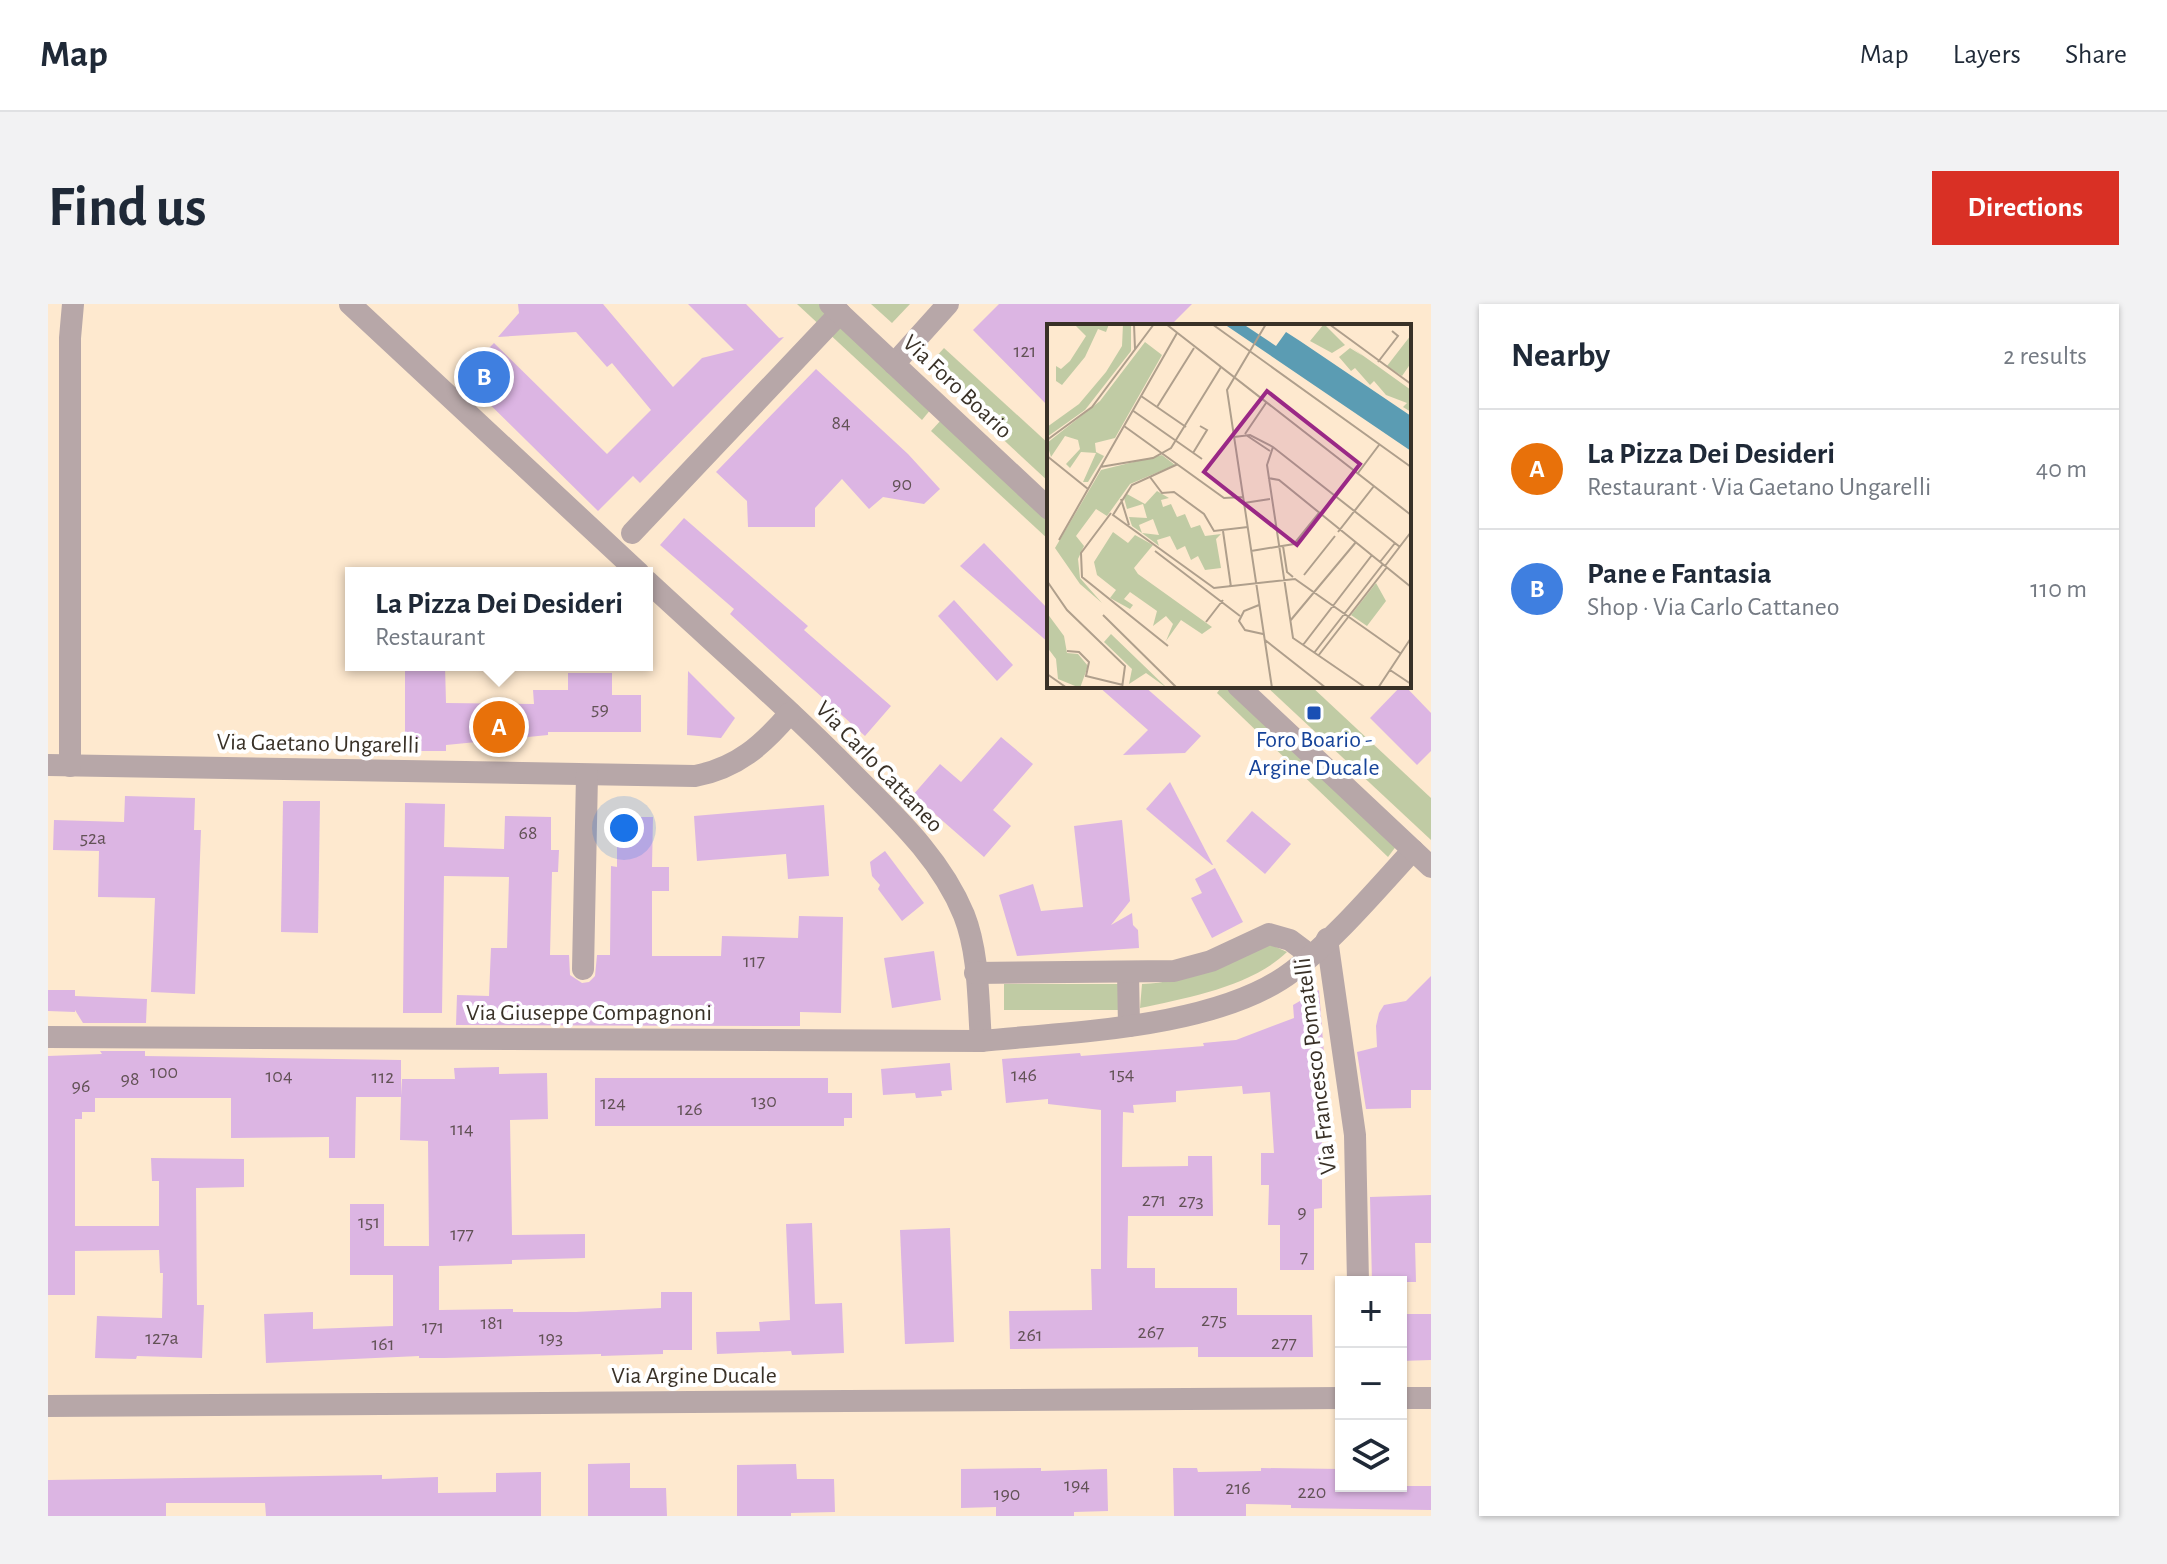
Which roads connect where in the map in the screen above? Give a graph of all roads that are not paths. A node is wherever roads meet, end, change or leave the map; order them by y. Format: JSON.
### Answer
{"nodes":[{"id":1,"x":73,"y":304,"type":"edge"},
{"id":2,"x":350,"y":304,"type":"edge"},
{"id":3,"x":948,"y":304,"type":"edge"},
{"id":4,"x":835,"y":309,"type":"edge"},
{"id":5,"x":894,"y":364,"type":"junction"},
{"id":6,"x":1047,"y":507,"type":"edge"},
{"id":7,"x":632,"y":533,"type":"dead end"},
{"id":8,"x":633,"y":567,"type":"edge"},
{"id":9,"x":653,"y":587,"type":"edge"},
{"id":10,"x":1240,"y":688,"type":"edge"},
{"id":11,"x":790,"y":713,"type":"junction"},
{"id":12,"x":59,"y":765,"type":"edge"},
{"id":13,"x":587,"y":775,"type":"junction"},
{"id":14,"x":1413,"y":850,"type":"junction"},
{"id":15,"x":1431,"y":867,"type":"edge"},
{"id":16,"x":1327,"y":939,"type":"junction"},
{"id":17,"x":1310,"y":955,"type":"junction"},
{"id":18,"x":583,"y":969,"type":"dead end"},
{"id":19,"x":1128,"y":972,"type":"junction"},
{"id":20,"x":975,"y":973,"type":"junction"},
{"id":21,"x":1129,"y":1026,"type":"junction"},
{"id":22,"x":48,"y":1037,"type":"edge"},
{"id":23,"x":981,"y":1041,"type":"junction"},
{"id":24,"x":1358,"y":1276,"type":"edge"},
{"id":25,"x":1335,"y":1398,"type":"edge"},
{"id":26,"x":1407,"y":1398,"type":"edge"},
{"id":27,"x":1431,"y":1398,"type":"edge"},
{"id":28,"x":48,"y":1406,"type":"edge"}],
"edges":[{"from":1,"to":12,"type":"street"},
{"from":2,"to":8,"type":"street"},
{"from":3,"to":5,"type":"street"},
{"from":4,"to":5,"type":"street","name":"Via Foro Boario"},
{"from":4,"to":7,"type":"street"},
{"from":5,"to":6,"type":"street","name":"Via Foro Boario"},
{"from":9,"to":11,"type":"street","name":"Via Carlo Cattaneo"},
{"from":10,"to":14,"type":"street"},
{"from":11,"to":13,"type":"street","name":"Via Gaetano Ungarelli"},
{"from":11,"to":20,"type":"street","name":"Via Carlo Cattaneo"},
{"from":12,"to":13,"type":"street","name":"Via Gaetano Ungarelli"},
{"from":13,"to":18,"type":"street"},
{"from":14,"to":15,"type":"street"},
{"from":14,"to":16,"type":"street","name":"Via Giuseppe Compagnoni"},
{"from":16,"to":17,"type":"street","name":"Via Giuseppe Compagnoni"},
{"from":16,"to":24,"type":"street","name":"Via Francesco Pomatelli"},
{"from":17,"to":19,"type":"street"},
{"from":17,"to":21,"type":"street","name":"Via Giuseppe Compagnoni"},
{"from":19,"to":20,"type":"street"},
{"from":19,"to":21,"type":"street"},
{"from":20,"to":23,"type":"street","name":"Via Carlo Cattaneo"},
{"from":21,"to":23,"type":"street","name":"Via Giuseppe Compagnoni"},
{"from":22,"to":23,"type":"street","name":"Via Giuseppe Compagnoni"},
{"from":25,"to":28,"type":"street","name":"Via Argine Ducale"},
{"from":26,"to":27,"type":"street"}]}
